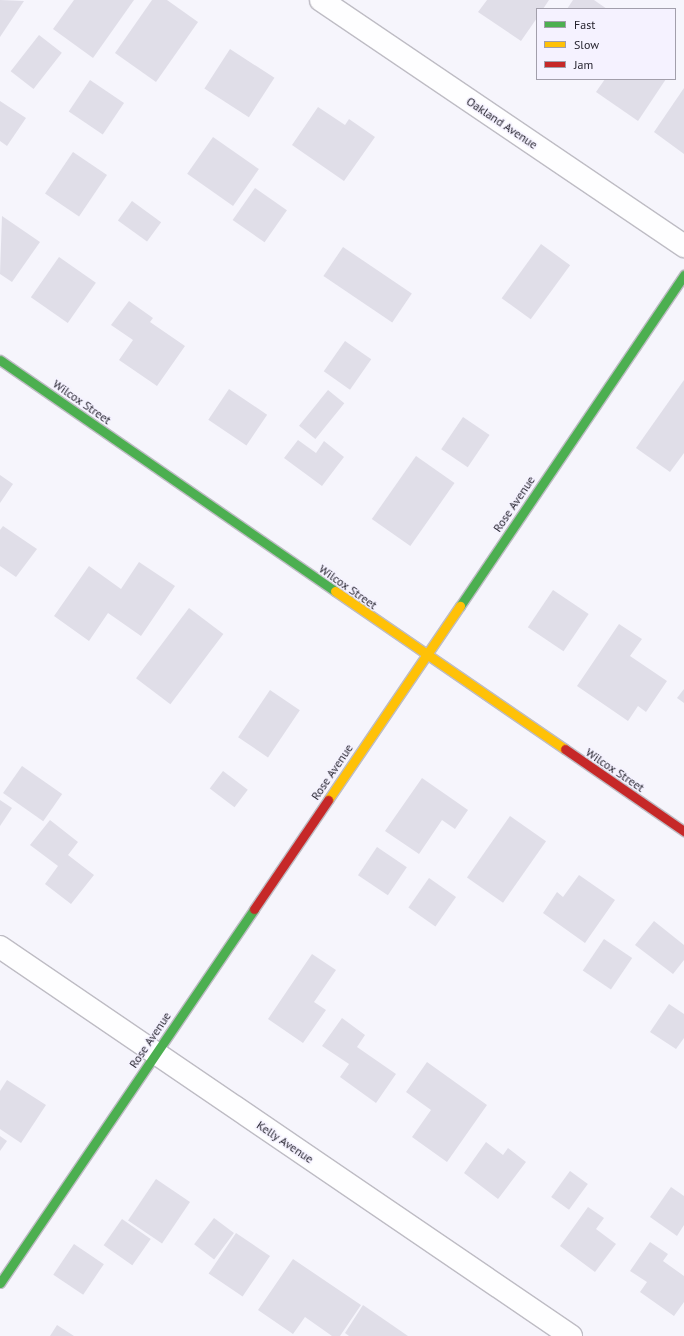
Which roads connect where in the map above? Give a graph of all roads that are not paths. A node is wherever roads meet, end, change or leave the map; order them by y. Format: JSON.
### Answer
{"nodes":[{"id":1,"x":321,"y":0,"type":"edge"},
{"id":2,"x":684,"y":246,"type":"edge"},
{"id":3,"x":684,"y":275,"type":"edge"},
{"id":4,"x":0,"y":360,"type":"edge"},
{"id":5,"x":426,"y":655,"type":"junction"},
{"id":6,"x":684,"y":831,"type":"edge"},
{"id":7,"x":0,"y":947,"type":"edge"},
{"id":8,"x":156,"y":1053,"type":"junction"},
{"id":9,"x":0,"y":1283,"type":"edge"},
{"id":10,"x":571,"y":1336,"type":"edge"}],
"edges":[{"from":1,"to":2,"type":"street","name":"Oakland Avenue"},
{"from":3,"to":5,"type":"street","name":"Rose Avenue"},
{"from":4,"to":5,"type":"street","name":"Wilcox Street"},
{"from":5,"to":6,"type":"street","name":"Wilcox Street"},
{"from":5,"to":8,"type":"street","name":"Rose Avenue"},
{"from":7,"to":8,"type":"street","name":"Kelly Avenue"},
{"from":8,"to":9,"type":"street","name":"Rose Avenue"},
{"from":8,"to":10,"type":"street","name":"Kelly Avenue"}]}
